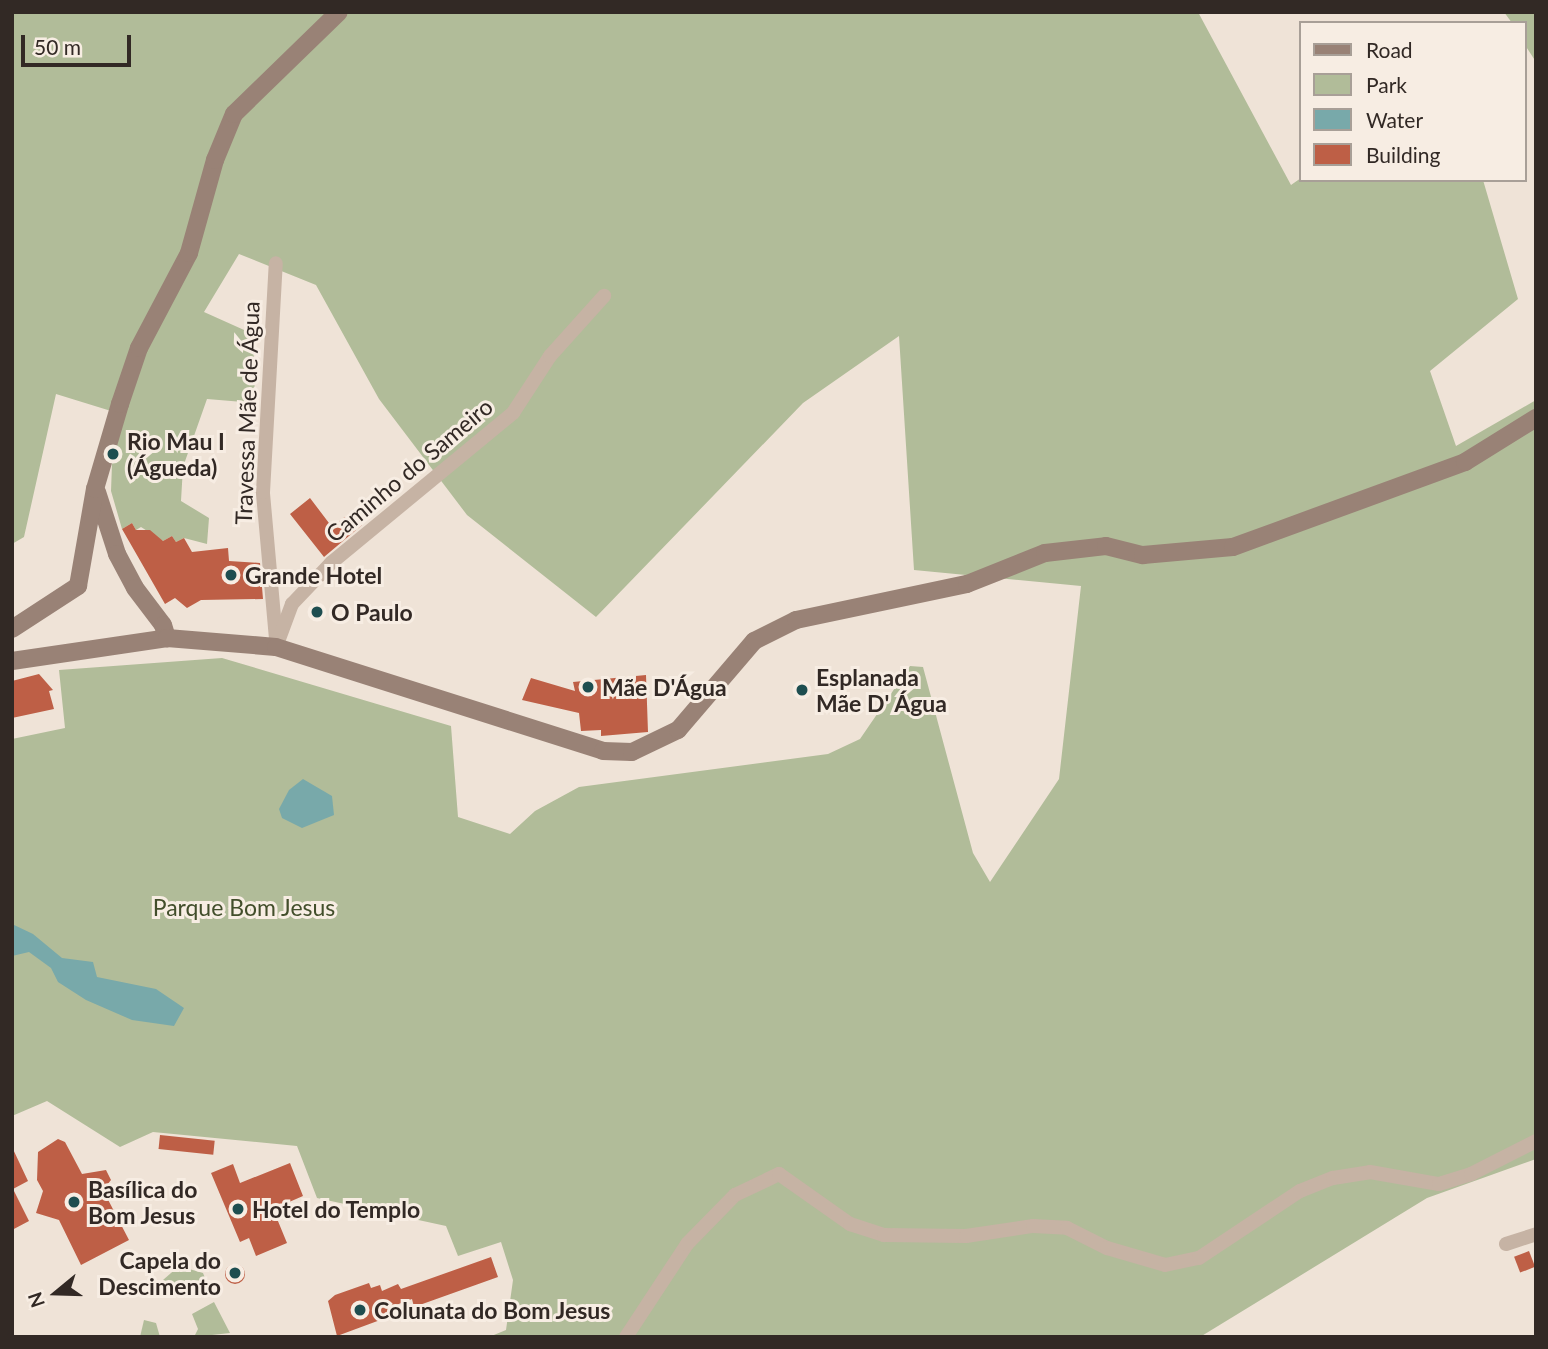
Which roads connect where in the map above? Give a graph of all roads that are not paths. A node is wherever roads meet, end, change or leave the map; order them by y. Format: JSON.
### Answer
{"nodes":[{"id":1,"x":338,"y":12,"type":"edge"},
{"id":2,"x":276,"y":263,"type":"dead end"},
{"id":3,"x":604,"y":296,"type":"dead end"},
{"id":4,"x":1536,"y":418,"type":"edge"},
{"id":5,"x":95,"y":489,"type":"junction"},
{"id":6,"x":12,"y":629,"type":"edge"},
{"id":7,"x":167,"y":638,"type":"junction"},
{"id":8,"x":276,"y":647,"type":"junction"},
{"id":9,"x":12,"y":661,"type":"edge"},
{"id":10,"x":1536,"y":1141,"type":"edge"},
{"id":11,"x":1536,"y":1234,"type":"edge"},
{"id":12,"x":1506,"y":1244,"type":"dead end"},
{"id":13,"x":626,"y":1337,"type":"edge"}],
"edges":[{"from":1,"to":5,"type":"main road"},
{"from":2,"to":8,"type":"street","name":"Travessa Mãe de Água"},
{"from":3,"to":8,"type":"street","name":"Caminho do Sameiro"},
{"from":4,"to":8,"type":"main road"},
{"from":5,"to":6,"type":"main road"},
{"from":5,"to":7,"type":"main road"},
{"from":7,"to":8,"type":"main road"},
{"from":7,"to":9,"type":"main road"},
{"from":10,"to":13,"type":"street"},
{"from":11,"to":12,"type":"street"}]}
